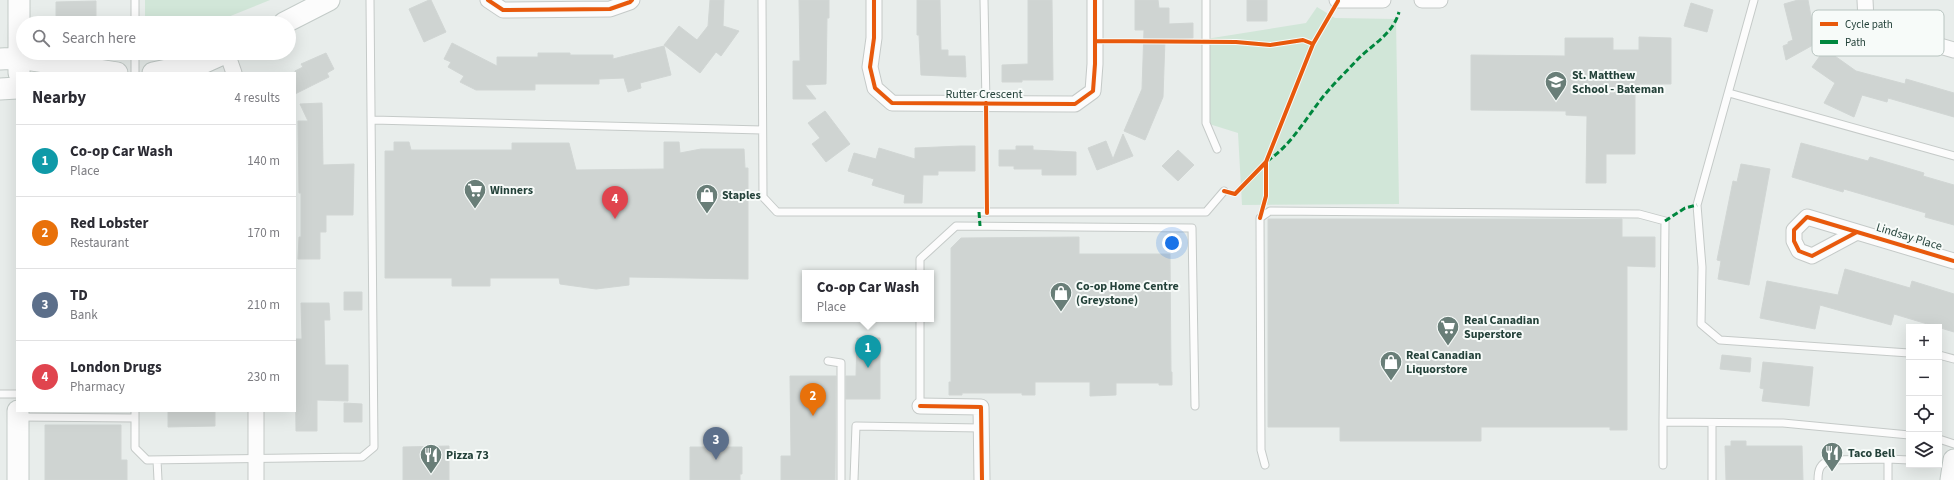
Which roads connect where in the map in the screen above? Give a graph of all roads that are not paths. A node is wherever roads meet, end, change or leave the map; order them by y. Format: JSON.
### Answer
{"nodes":[{"id":1,"x":19,"y":0,"type":"edge"},
{"id":2,"x":135,"y":0,"type":"edge"},
{"id":3,"x":329,"y":0,"type":"edge"},
{"id":4,"x":370,"y":0,"type":"edge"},
{"id":5,"x":488,"y":0,"type":"edge"},
{"id":6,"x":632,"y":0,"type":"edge"},
{"id":7,"x":762,"y":0,"type":"edge"},
{"id":8,"x":874,"y":0,"type":"edge"},
{"id":9,"x":984,"y":0,"type":"edge"},
{"id":10,"x":1094,"y":0,"type":"edge"},
{"id":11,"x":1206,"y":0,"type":"edge"},
{"id":12,"x":1337,"y":0,"type":"edge"},
{"id":13,"x":1383,"y":0,"type":"edge"},
{"id":14,"x":1422,"y":0,"type":"edge"},
{"id":15,"x":1440,"y":0,"type":"edge"},
{"id":16,"x":1754,"y":0,"type":"edge"},
{"id":17,"x":1865,"y":0,"type":"edge"},
{"id":18,"x":1866,"y":10,"type":"edge"},
{"id":19,"x":17,"y":16,"type":"edge"},
{"id":20,"x":135,"y":16,"type":"edge"},
{"id":21,"x":296,"y":17,"type":"edge"},
{"id":22,"x":16,"y":27,"type":"edge"},
{"id":23,"x":1944,"y":47,"type":"edge"},
{"id":24,"x":1954,"y":50,"type":"edge"},
{"id":25,"x":135,"y":60,"type":"edge"},
{"id":26,"x":210,"y":60,"type":"edge"},
{"id":27,"x":229,"y":60,"type":"edge"},
{"id":28,"x":12,"y":63,"type":"edge"},
{"id":29,"x":106,"y":72,"type":"edge"},
{"id":30,"x":135,"y":72,"type":"edge"},
{"id":31,"x":158,"y":72,"type":"edge"},
{"id":32,"x":234,"y":72,"type":"edge"},
{"id":33,"x":16,"y":88,"type":"edge"},
{"id":34,"x":0,"y":89,"type":"edge"},
{"id":35,"x":1729,"y":93,"type":"junction"},
{"id":36,"x":986,"y":103,"type":"junction"},
{"id":37,"x":373,"y":120,"type":"junction"},
{"id":38,"x":762,"y":130,"type":"junction"},
{"id":39,"x":1217,"y":149,"type":"dead end"},
{"id":40,"x":1954,"y":156,"type":"edge"},
{"id":41,"x":1224,"y":191,"type":"dead end"},
{"id":42,"x":1858,"y":232,"type":"dead end"},
{"id":43,"x":1954,"y":261,"type":"edge"},
{"id":44,"x":920,"y":270,"type":"edge"},
{"id":45,"x":920,"y":322,"type":"edge"},
{"id":46,"x":1906,"y":353,"type":"edge"},
{"id":47,"x":1942,"y":356,"type":"edge"},
{"id":48,"x":1954,"y":359,"type":"edge"},
{"id":49,"x":828,"y":361,"type":"dead end"},
{"id":50,"x":0,"y":394,"type":"edge"},
{"id":51,"x":16,"y":394,"type":"edge"},
{"id":52,"x":920,"y":406,"type":"joint"},
{"id":53,"x":1195,"y":406,"type":"dead end"},
{"id":54,"x":256,"y":412,"type":"edge"},
{"id":55,"x":18,"y":414,"type":"edge"},
{"id":56,"x":135,"y":415,"type":"edge"},
{"id":57,"x":1663,"y":422,"type":"junction"},
{"id":58,"x":1712,"y":423,"type":"junction"},
{"id":59,"x":981,"y":428,"type":"junction"},
{"id":60,"x":1906,"y":435,"type":"edge"},
{"id":61,"x":1942,"y":440,"type":"edge"},
{"id":62,"x":1954,"y":444,"type":"edge"},
{"id":63,"x":256,"y":459,"type":"junction"},
{"id":64,"x":1888,"y":459,"type":"junction"},
{"id":65,"x":157,"y":460,"type":"junction"},
{"id":66,"x":1906,"y":460,"type":"edge"},
{"id":67,"x":1265,"y":465,"type":"dead end"},
{"id":68,"x":1663,"y":465,"type":"dead end"},
{"id":69,"x":18,"y":480,"type":"edge"},
{"id":70,"x":158,"y":480,"type":"edge"},
{"id":71,"x":256,"y":480,"type":"edge"},
{"id":72,"x":841,"y":480,"type":"edge"},
{"id":73,"x":854,"y":480,"type":"edge"},
{"id":74,"x":982,"y":480,"type":"edge"},
{"id":75,"x":1712,"y":480,"type":"edge"},
{"id":76,"x":1818,"y":480,"type":"edge"},
{"id":77,"x":1888,"y":480,"type":"edge"}],
"edges":[{"from":1,"to":19,"type":"street"},
{"from":2,"to":20,"type":"lane"},
{"from":3,"to":21,"type":"street"},
{"from":4,"to":37,"type":"lane"},
{"from":5,"to":6,"type":"street"},
{"from":7,"to":38,"type":"lane"},
{"from":8,"to":36,"type":"street","name":"Rutter Crescent"},
{"from":9,"to":36,"type":"lane"},
{"from":10,"to":36,"type":"street","name":"Rutter Crescent"},
{"from":11,"to":39,"type":"lane"},
{"from":12,"to":13,"type":"street"},
{"from":14,"to":15,"type":"street"},
{"from":16,"to":35,"type":"lane"},
{"from":17,"to":18,"type":"street"},
{"from":22,"to":28,"type":"street"},
{"from":23,"to":24,"type":"street"},
{"from":25,"to":30,"type":"lane"},
{"from":26,"to":31,"type":"street"},
{"from":27,"to":32,"type":"street"},
{"from":28,"to":29,"type":"street"},
{"from":33,"to":34,"type":"street"},
{"from":35,"to":40,"type":"lane"},
{"from":35,"to":46,"type":"lane"},
{"from":37,"to":38,"type":"lane"},
{"from":37,"to":63,"type":"lane"},
{"from":38,"to":41,"type":"lane"},
{"from":42,"to":43,"type":"street","name":"Lindsay Place"},
{"from":44,"to":53,"type":"lane"},
{"from":45,"to":52,"type":"lane"},
{"from":47,"to":48,"type":"lane"},
{"from":49,"to":72,"type":"lane"},
{"from":50,"to":51,"type":"lane"},
{"from":52,"to":59,"type":"street"},
{"from":54,"to":63,"type":"street"},
{"from":55,"to":56,"type":"lane"},
{"from":55,"to":69,"type":"street"},
{"from":56,"to":65,"type":"lane"},
{"from":57,"to":58,"type":"lane"},
{"from":57,"to":67,"type":"lane"},
{"from":57,"to":68,"type":"lane"},
{"from":58,"to":60,"type":"lane"},
{"from":58,"to":75,"type":"lane"},
{"from":59,"to":73,"type":"lane"},
{"from":59,"to":74,"type":"street"},
{"from":61,"to":62,"type":"lane"},
{"from":63,"to":65,"type":"lane"},
{"from":63,"to":71,"type":"street"},
{"from":64,"to":66,"type":"lane"},
{"from":64,"to":76,"type":"lane"},
{"from":64,"to":77,"type":"lane"},
{"from":65,"to":70,"type":"lane"}]}
